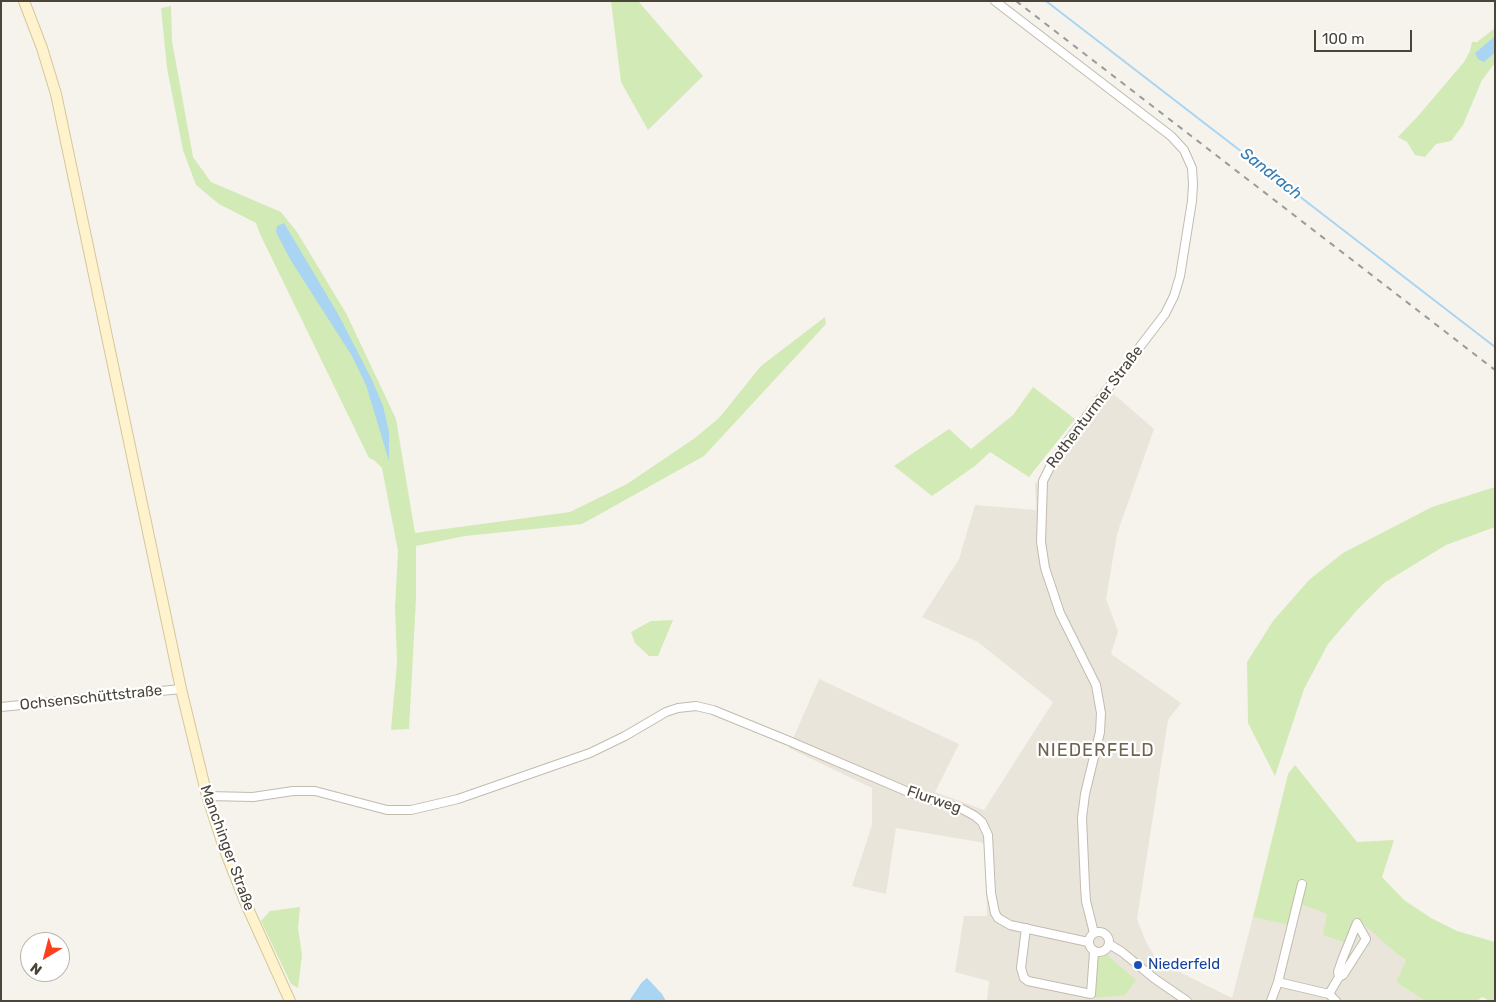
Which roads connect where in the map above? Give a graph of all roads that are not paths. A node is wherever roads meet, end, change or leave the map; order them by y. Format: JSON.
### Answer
{"nodes":[{"id":1,"x":24,"y":1,"type":"edge"},
{"id":2,"x":995,"y":1,"type":"edge"},
{"id":3,"x":181,"y":689,"type":"junction"},
{"id":4,"x":1,"y":707,"type":"edge"},
{"id":5,"x":207,"y":796,"type":"junction"},
{"id":6,"x":1302,"y":884,"type":"dead end"},
{"id":7,"x":1026,"y":928,"type":"junction"},
{"id":8,"x":1094,"y":932,"type":"junction"},
{"id":9,"x":1088,"y":942,"type":"junction"},
{"id":10,"x":1109,"y":944,"type":"junction"},
{"id":11,"x":1094,"y":952,"type":"junction"},
{"id":12,"x":1339,"y":977,"type":"junction"},
{"id":13,"x":1278,"y":982,"type":"junction"},
{"id":14,"x":1329,"y":994,"type":"junction"},
{"id":15,"x":288,"y":996,"type":"edge"},
{"id":16,"x":1090,"y":997,"type":"edge"},
{"id":17,"x":1187,"y":1001,"type":"edge"},
{"id":18,"x":1271,"y":1001,"type":"edge"},
{"id":19,"x":1336,"y":1001,"type":"edge"}],
"edges":[{"from":1,"to":3,"type":"main road","name":"Manchinger Straße"},
{"from":2,"to":8,"type":"street","name":"Rothenturmer Straße"},
{"from":3,"to":4,"type":"street","name":"Ochsenschüttstraße"},
{"from":3,"to":5,"type":"main road","name":"Manchinger Straße"},
{"from":5,"to":7,"type":"street","name":"Flurweg"},
{"from":5,"to":15,"type":"main road","name":"Manchinger Straße"},
{"from":6,"to":13,"type":"street"},
{"from":7,"to":9,"type":"street","name":"Flurweg"},
{"from":7,"to":16,"type":"street"},
{"from":8,"to":9,"type":"street"},
{"from":8,"to":10,"type":"street"},
{"from":9,"to":11,"type":"street"},
{"from":10,"to":11,"type":"street"},
{"from":10,"to":17,"type":"street"},
{"from":11,"to":16,"type":"street"},
{"from":12,"to":12,"type":"street"},
{"from":12,"to":14,"type":"street"},
{"from":13,"to":14,"type":"street"},
{"from":13,"to":18,"type":"street"},
{"from":14,"to":19,"type":"street"}]}
